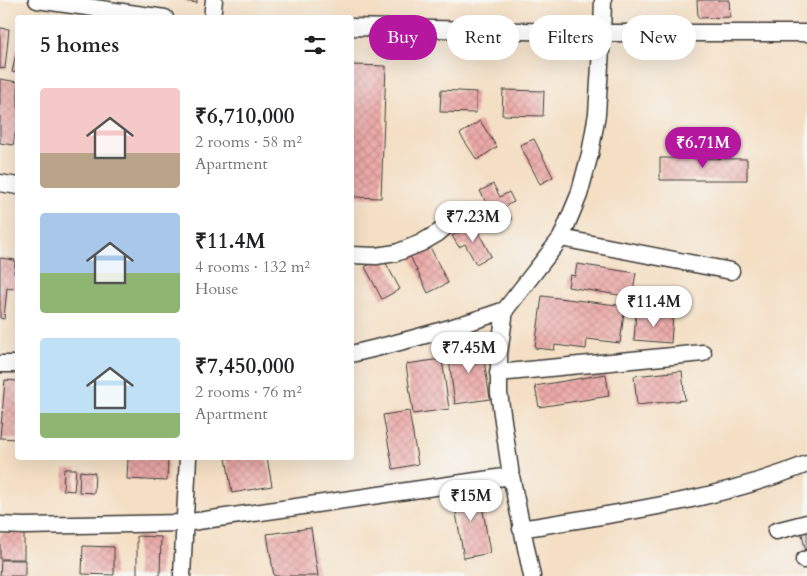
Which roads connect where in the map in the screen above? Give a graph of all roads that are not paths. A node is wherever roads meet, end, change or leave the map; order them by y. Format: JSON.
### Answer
{"nodes":[{"id":1,"x":37,"y":0,"type":"edge"},
{"id":2,"x":214,"y":0,"type":"edge"},
{"id":3,"x":603,"y":0,"type":"edge"},
{"id":4,"x":144,"y":15,"type":"edge"},
{"id":5,"x":212,"y":15,"type":"edge"},
{"id":6,"x":603,"y":15,"type":"edge"},
{"id":7,"x":354,"y":26,"type":"edge"},
{"id":8,"x":529,"y":31,"type":"edge"},
{"id":9,"x":612,"y":33,"type":"edge"},
{"id":10,"x":807,"y":33,"type":"edge"},
{"id":11,"x":600,"y":60,"type":"edge"},
{"id":12,"x":0,"y":183,"type":"edge"},
{"id":13,"x":15,"y":186,"type":"edge"},
{"id":14,"x":457,"y":217,"type":"dead end"},
{"id":15,"x":561,"y":238,"type":"junction"},
{"id":16,"x":354,"y":256,"type":"edge"},
{"id":17,"x":731,"y":271,"type":"dead end"},
{"id":18,"x":504,"y":310,"type":"junction"},
{"id":19,"x":354,"y":353,"type":"edge"},
{"id":20,"x":704,"y":353,"type":"dead end"},
{"id":21,"x":0,"y":364,"type":"edge"},
{"id":22,"x":15,"y":364,"type":"edge"},
{"id":23,"x":498,"y":372,"type":"junction"},
{"id":24,"x":188,"y":460,"type":"edge"},
{"id":25,"x":807,"y":464,"type":"edge"},
{"id":26,"x":511,"y":476,"type":"junction"},
{"id":27,"x":184,"y":523,"type":"junction"},
{"id":28,"x":807,"y":523,"type":"edge"},
{"id":29,"x":0,"y":525,"type":"edge"},
{"id":30,"x":521,"y":529,"type":"junction"},
{"id":31,"x":776,"y":532,"type":"dead end"},
{"id":32,"x":182,"y":576,"type":"edge"},
{"id":33,"x":532,"y":576,"type":"edge"}],
"edges":[{"from":1,"to":4,"type":"street"},
{"from":2,"to":5,"type":"street"},
{"from":3,"to":6,"type":"street"},
{"from":7,"to":8,"type":"street"},
{"from":9,"to":10,"type":"street"},
{"from":11,"to":15,"type":"street"},
{"from":12,"to":13,"type":"street"},
{"from":14,"to":16,"type":"street"},
{"from":15,"to":17,"type":"street"},
{"from":15,"to":18,"type":"street"},
{"from":18,"to":19,"type":"street"},
{"from":18,"to":23,"type":"street"},
{"from":20,"to":23,"type":"street"},
{"from":21,"to":22,"type":"street"},
{"from":23,"to":26,"type":"street"},
{"from":24,"to":27,"type":"street"},
{"from":25,"to":30,"type":"street"},
{"from":26,"to":27,"type":"street"},
{"from":26,"to":30,"type":"street"},
{"from":27,"to":29,"type":"street"},
{"from":27,"to":32,"type":"street"},
{"from":28,"to":31,"type":"street"},
{"from":30,"to":33,"type":"street"}]}
